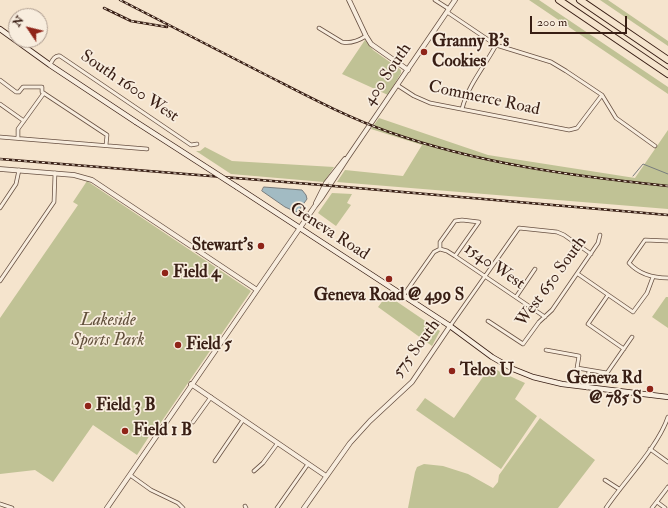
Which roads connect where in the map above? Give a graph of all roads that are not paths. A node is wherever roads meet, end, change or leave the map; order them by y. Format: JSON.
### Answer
{"nodes":[{"id":1,"x":349,"y":0,"type":"edge"},
{"id":2,"x":436,"y":0,"type":"edge"},
{"id":3,"x":455,"y":0,"type":"edge"},
{"id":4,"x":559,"y":0,"type":"edge"},
{"id":5,"x":580,"y":0,"type":"edge"},
{"id":6,"x":448,"y":10,"type":"junction"},
{"id":7,"x":319,"y":28,"type":"dead end"},
{"id":8,"x":0,"y":29,"type":"edge"},
{"id":9,"x":366,"y":36,"type":"junction"},
{"id":10,"x":496,"y":44,"type":"junction"},
{"id":11,"x":668,"y":60,"type":"edge"},
{"id":12,"x":50,"y":64,"type":"junction"},
{"id":13,"x":408,"y":70,"type":"junction"},
{"id":14,"x":668,"y":74,"type":"edge"},
{"id":15,"x":0,"y":80,"type":"edge"},
{"id":16,"x":397,"y":85,"type":"junction"},
{"id":17,"x":44,"y":93,"type":"junction"},
{"id":18,"x":602,"y":95,"type":"junction"},
{"id":19,"x":0,"y":104,"type":"edge"},
{"id":20,"x":462,"y":109,"type":"junction"},
{"id":21,"x":24,"y":121,"type":"junction"},
{"id":22,"x":0,"y":137,"type":"edge"},
{"id":23,"x":18,"y":138,"type":"junction"},
{"id":24,"x":198,"y":144,"type":"dead end"},
{"id":25,"x":106,"y":145,"type":"junction"},
{"id":26,"x":655,"y":146,"type":"dead end"},
{"id":27,"x":147,"y":149,"type":"dead end"},
{"id":28,"x":0,"y":169,"type":"edge"},
{"id":29,"x":19,"y":170,"type":"junction"},
{"id":30,"x":55,"y":173,"type":"junction"},
{"id":31,"x":0,"y":208,"type":"edge"},
{"id":32,"x":299,"y":228,"type":"junction"},
{"id":33,"x":600,"y":235,"type":"dead end"},
{"id":34,"x":668,"y":241,"type":"edge"},
{"id":35,"x":440,"y":249,"type":"junction"},
{"id":36,"x":591,"y":254,"type":"junction"},
{"id":37,"x":456,"y":256,"type":"junction"},
{"id":38,"x":535,"y":269,"type":"dead end"},
{"id":39,"x":578,"y":274,"type":"junction"},
{"id":40,"x":485,"y":276,"type":"junction"},
{"id":41,"x":653,"y":277,"type":"junction"},
{"id":42,"x":668,"y":278,"type":"edge"},
{"id":43,"x":0,"y":281,"type":"edge"},
{"id":44,"x":257,"y":290,"type":"junction"},
{"id":45,"x":608,"y":295,"type":"junction"},
{"id":46,"x":403,"y":296,"type":"junction"},
{"id":47,"x":516,"y":298,"type":"junction"},
{"id":48,"x":545,"y":317,"type":"junction"},
{"id":49,"x":488,"y":321,"type":"dead end"},
{"id":50,"x":450,"y":326,"type":"junction"},
{"id":51,"x":632,"y":337,"type":"dead end"},
{"id":52,"x":624,"y":349,"type":"junction"},
{"id":53,"x":546,"y":350,"type":"dead end"},
{"id":54,"x":589,"y":370,"type":"junction"},
{"id":55,"x":191,"y":384,"type":"junction"},
{"id":56,"x":587,"y":388,"type":"junction"},
{"id":57,"x":668,"y":397,"type":"edge"},
{"id":58,"x":211,"y":398,"type":"junction"},
{"id":59,"x":668,"y":417,"type":"edge"},
{"id":60,"x":243,"y":420,"type":"junction"},
{"id":61,"x":193,"y":422,"type":"dead end"},
{"id":62,"x":278,"y":444,"type":"junction"},
{"id":63,"x":650,"y":449,"type":"junction"},
{"id":64,"x":215,"y":461,"type":"dead end"},
{"id":65,"x":668,"y":462,"type":"edge"},
{"id":66,"x":308,"y":464,"type":"junction"},
{"id":67,"x":254,"y":471,"type":"dead end"},
{"id":68,"x":130,"y":475,"type":"junction"},
{"id":69,"x":326,"y":476,"type":"junction"},
{"id":70,"x":605,"y":480,"type":"dead end"},
{"id":71,"x":668,"y":487,"type":"edge"},
{"id":72,"x":618,"y":489,"type":"junction"},
{"id":73,"x":657,"y":502,"type":"junction"},
{"id":74,"x":0,"y":504,"type":"edge"},
{"id":75,"x":12,"y":508,"type":"edge"},
{"id":76,"x":107,"y":508,"type":"edge"},
{"id":77,"x":183,"y":508,"type":"edge"},
{"id":78,"x":277,"y":508,"type":"edge"},
{"id":79,"x":304,"y":508,"type":"edge"},
{"id":80,"x":606,"y":508,"type":"edge"},
{"id":81,"x":652,"y":508,"type":"edge"},
{"id":82,"x":665,"y":508,"type":"edge"}],
"edges":[{"from":1,"to":9,"type":"street"},
{"from":2,"to":6,"type":"street"},
{"from":3,"to":6,"type":"street","name":"400 South"},
{"from":4,"to":14,"type":"highway"},
{"from":5,"to":11,"type":"highway"},
{"from":6,"to":10,"type":"street"},
{"from":6,"to":13,"type":"street","name":"400 South"},
{"from":7,"to":9,"type":"street"},
{"from":8,"to":12,"type":"main road","name":"Geneva Road"},
{"from":9,"to":13,"type":"street"},
{"from":10,"to":18,"type":"street"},
{"from":10,"to":20,"type":"street"},
{"from":12,"to":24,"type":"street","name":"South 1600 West"},
{"from":12,"to":32,"type":"main road","name":"Geneva Road","bridge":true},
{"from":13,"to":16,"type":"street","name":"400 South"},
{"from":15,"to":17,"type":"street"},
{"from":16,"to":20,"type":"street","name":"Commerce Road"},
{"from":16,"to":32,"type":"street","name":"400 South"},
{"from":17,"to":21,"type":"street"},
{"from":17,"to":25,"type":"street"},
{"from":18,"to":20,"type":"street","name":"Commerce Road"},
{"from":18,"to":26,"type":"street"},
{"from":19,"to":21,"type":"street"},
{"from":21,"to":23,"type":"street"},
{"from":22,"to":23,"type":"street"},
{"from":23,"to":25,"type":"street"},
{"from":25,"to":27,"type":"street"},
{"from":28,"to":29,"type":"street"},
{"from":29,"to":30,"type":"street"},
{"from":29,"to":31,"type":"street"},
{"from":30,"to":43,"type":"street"},
{"from":30,"to":44,"type":"street"},
{"from":32,"to":44,"type":"street","name":"400 South"},
{"from":32,"to":46,"type":"main road","name":"Geneva Road"},
{"from":33,"to":36,"type":"street","name":"West 650 South"},
{"from":34,"to":41,"type":"street"},
{"from":35,"to":37,"type":"street","name":"1540 West"},
{"from":35,"to":37,"type":"street"},
{"from":35,"to":46,"type":"street"},
{"from":36,"to":39,"type":"street","name":"West 650 South"},
{"from":36,"to":40,"type":"street","name":"575 South"},
{"from":37,"to":40,"type":"street","name":"1540 West"},
{"from":38,"to":47,"type":"street"},
{"from":39,"to":45,"type":"street"},
{"from":39,"to":48,"type":"street","name":"West 650 South"},
{"from":40,"to":47,"type":"street","name":"1540 West"},
{"from":40,"to":50,"type":"street","name":"575 South"},
{"from":41,"to":42,"type":"street"},
{"from":41,"to":45,"type":"street"},
{"from":44,"to":55,"type":"street","name":"400 South"},
{"from":45,"to":52,"type":"street"},
{"from":46,"to":50,"type":"main road","name":"Geneva Road"},
{"from":47,"to":48,"type":"street","name":"1540 West"},
{"from":48,"to":49,"type":"street","name":"West 650 South"},
{"from":50,"to":56,"type":"main road","name":"Geneva Road"},
{"from":50,"to":69,"type":"street","name":"575 South"},
{"from":51,"to":52,"type":"street"},
{"from":52,"to":54,"type":"street"},
{"from":53,"to":54,"type":"street"},
{"from":54,"to":56,"type":"street"},
{"from":55,"to":58,"type":"street"},
{"from":55,"to":68,"type":"street","name":"400 South"},
{"from":56,"to":57,"type":"main road","name":"Geneva Road"},
{"from":58,"to":60,"type":"street"},
{"from":58,"to":61,"type":"street"},
{"from":59,"to":63,"type":"street"},
{"from":60,"to":62,"type":"street"},
{"from":60,"to":64,"type":"street"},
{"from":62,"to":66,"type":"street"},
{"from":62,"to":67,"type":"street"},
{"from":63,"to":65,"type":"street"},
{"from":63,"to":72,"type":"street"},
{"from":66,"to":69,"type":"street"},
{"from":66,"to":78,"type":"street"},
{"from":68,"to":76,"type":"street","name":"400 South"},
{"from":68,"to":77,"type":"street"},
{"from":69,"to":79,"type":"street","name":"575 South"},
{"from":70,"to":72,"type":"street"},
{"from":71,"to":73,"type":"street"},
{"from":72,"to":80,"type":"street"},
{"from":73,"to":81,"type":"street"},
{"from":73,"to":82,"type":"street"},
{"from":74,"to":75,"type":"street"}]}
